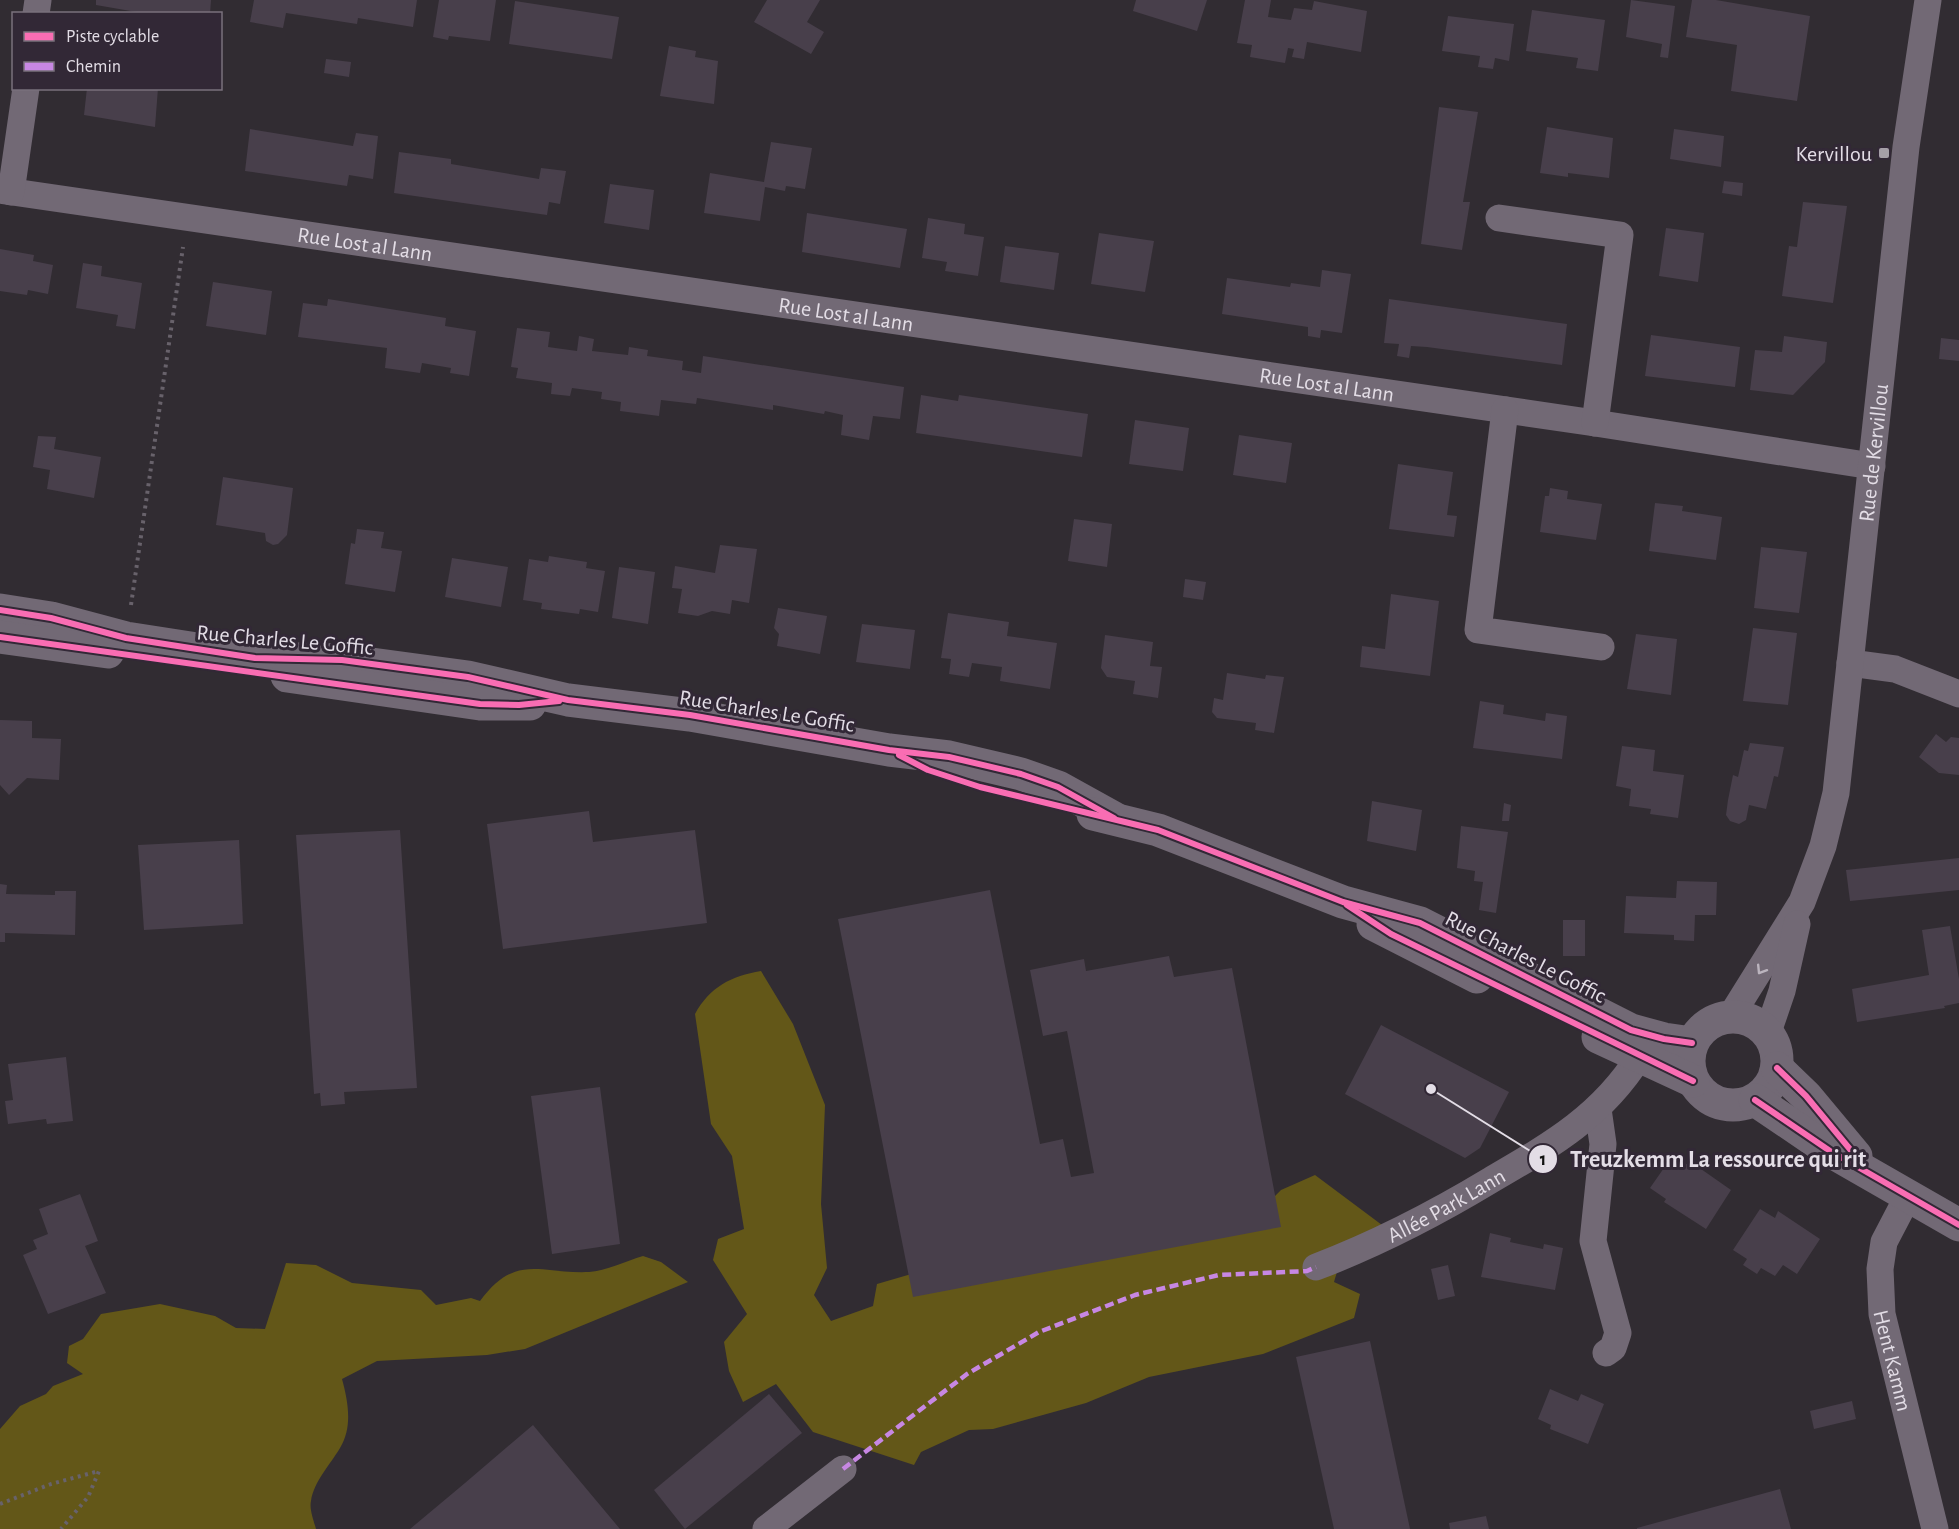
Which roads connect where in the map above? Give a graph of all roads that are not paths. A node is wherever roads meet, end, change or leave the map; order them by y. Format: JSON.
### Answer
{"nodes":[{"id":1,"x":1928,"y":0,"type":"edge"},
{"id":2,"x":26,"y":90,"type":"edge"},
{"id":3,"x":5,"y":191,"type":"edge"},
{"id":4,"x":1499,"y":218,"type":"dead end"},
{"id":5,"x":1505,"y":410,"type":"junction"},
{"id":6,"x":1595,"y":423,"type":"junction"},
{"id":7,"x":1872,"y":466,"type":"junction"},
{"id":8,"x":0,"y":610,"type":"edge"},
{"id":9,"x":0,"y":637,"type":"edge"},
{"id":10,"x":1601,"y":647,"type":"dead end"},
{"id":11,"x":1850,"y":663,"type":"junction"},
{"id":12,"x":1959,"y":694,"type":"edge"},
{"id":13,"x":568,"y":700,"type":"junction"},
{"id":14,"x":1343,"y":902,"type":"junction"},
{"id":15,"x":1802,"y":902,"type":"junction"},
{"id":16,"x":1731,"y":1016,"type":"junction"},
{"id":17,"x":1768,"y":1032,"type":"junction"},
{"id":18,"x":1692,"y":1043,"type":"junction"},
{"id":19,"x":1639,"y":1057,"type":"junction"},
{"id":20,"x":1777,"y":1068,"type":"junction"},
{"id":21,"x":1693,"y":1081,"type":"junction"},
{"id":22,"x":1755,"y":1100,"type":"junction"},
{"id":23,"x":1598,"y":1109,"type":"junction"},
{"id":24,"x":1868,"y":1172,"type":"junction"},
{"id":25,"x":1908,"y":1196,"type":"junction"},
{"id":26,"x":1959,"y":1225,"type":"edge"},
{"id":27,"x":1316,"y":1267,"type":"dead end"},
{"id":28,"x":1606,"y":1353,"type":"dead end"},
{"id":29,"x":843,"y":1469,"type":"dead end"},
{"id":30,"x":766,"y":1529,"type":"edge"},
{"id":31,"x":1935,"y":1529,"type":"edge"}],
"edges":[{"from":1,"to":7,"type":"street","name":"Rue de Kervillou"},
{"from":2,"to":3,"type":"street"},
{"from":3,"to":5,"type":"street","name":"Rue Lost al Lann"},
{"from":4,"to":6,"type":"street"},
{"from":5,"to":6,"type":"street","name":"Rue Lost al Lann"},
{"from":5,"to":10,"type":"street"},
{"from":6,"to":7,"type":"street","name":"Rue Lost al Lann"},
{"from":7,"to":11,"type":"street","name":"Rue de Kervillou"},
{"from":8,"to":13,"type":"street","name":"Rue Charles Le Goffic"},
{"from":9,"to":13,"type":"street","name":"Rue Charles Le Goffic"},
{"from":11,"to":12,"type":"street"},
{"from":11,"to":15,"type":"street","name":"Rue de Kervillou"},
{"from":13,"to":14,"type":"street","name":"Rue Charles Le Goffic"},
{"from":14,"to":18,"type":"street","name":"Rue Charles Le Goffic"},
{"from":14,"to":19,"type":"street","name":"Rue Charles Le Goffic"},
{"from":15,"to":16,"type":"street","name":"Rue de Kervillou","one_way":true},
{"from":15,"to":17,"type":"street","name":"Rue de Kervillou"},
{"from":16,"to":17,"type":"street"},
{"from":16,"to":18,"type":"street"},
{"from":17,"to":20,"type":"street"},
{"from":18,"to":21,"type":"street"},
{"from":19,"to":21,"type":"street","name":"Rue Charles Le Goffic"},
{"from":19,"to":23,"type":"street","name":"Allée Park Lann"},
{"from":20,"to":22,"type":"street"},
{"from":20,"to":24,"type":"street"},
{"from":21,"to":22,"type":"street"},
{"from":22,"to":24,"type":"street"},
{"from":23,"to":27,"type":"street","name":"Allée Park Lann"},
{"from":23,"to":28,"type":"street"},
{"from":24,"to":25,"type":"street"},
{"from":25,"to":26,"type":"street"},
{"from":25,"to":31,"type":"street","name":"Hent Kamm"},
{"from":29,"to":30,"type":"street"}]}
